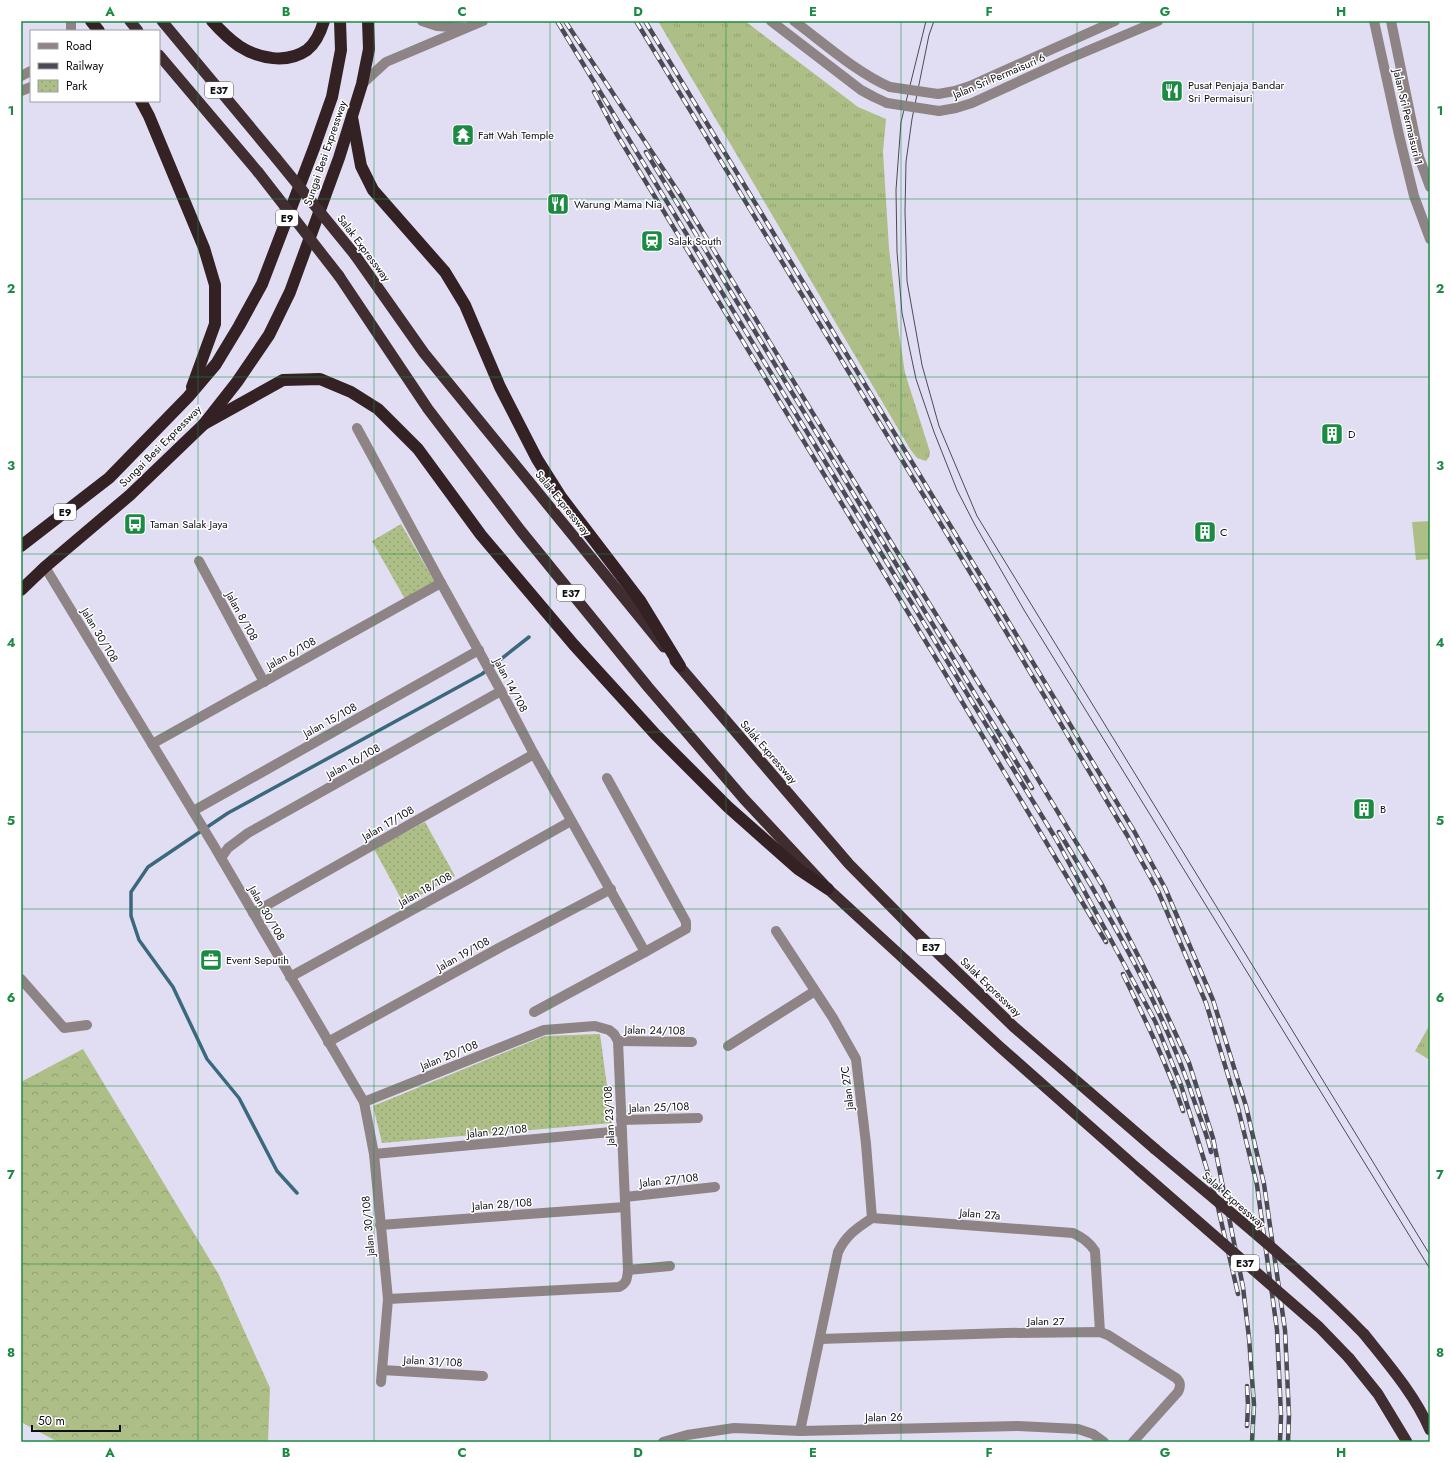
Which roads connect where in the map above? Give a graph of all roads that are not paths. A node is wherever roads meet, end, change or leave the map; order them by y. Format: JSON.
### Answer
{"nodes":[{"id":1,"x":91,"y":21,"type":"edge"},
{"id":2,"x":130,"y":21,"type":"edge"},
{"id":3,"x":162,"y":21,"type":"edge"},
{"id":4,"x":212,"y":21,"type":"edge"},
{"id":5,"x":324,"y":21,"type":"edge"},
{"id":6,"x":340,"y":21,"type":"edge"},
{"id":7,"x":368,"y":21,"type":"edge"},
{"id":8,"x":422,"y":21,"type":"edge"},
{"id":9,"x":483,"y":21,"type":"edge"},
{"id":10,"x":771,"y":21,"type":"edge"},
{"id":11,"x":794,"y":21,"type":"edge"},
{"id":12,"x":1115,"y":21,"type":"edge"},
{"id":13,"x":1158,"y":21,"type":"edge"},
{"id":14,"x":1374,"y":21,"type":"edge"},
{"id":15,"x":1391,"y":21,"type":"edge"},
{"id":16,"x":466,"y":28,"type":"junction"},
{"id":17,"x":98,"y":30,"type":"edge"},
{"id":18,"x":137,"y":30,"type":"edge"},
{"id":19,"x":160,"y":56,"type":"edge"},
{"id":20,"x":30,"y":72,"type":"edge"},
{"id":21,"x":21,"y":76,"type":"edge"},
{"id":22,"x":362,"y":84,"type":"junction"},
{"id":23,"x":30,"y":88,"type":"edge"},
{"id":24,"x":21,"y":92,"type":"edge"},
{"id":25,"x":135,"y":102,"type":"edge"},
{"id":26,"x":142,"y":102,"type":"edge"},
{"id":27,"x":149,"y":116,"type":"junction"},
{"id":28,"x":352,"y":116,"type":"junction"},
{"id":29,"x":1430,"y":187,"type":"edge"},
{"id":30,"x":1430,"y":239,"type":"edge"},
{"id":31,"x":188,"y":397,"type":"junction"},
{"id":32,"x":204,"y":424,"type":"junction"},
{"id":33,"x":357,"y":428,"type":"dead end"},
{"id":34,"x":21,"y":546,"type":"edge"},
{"id":35,"x":198,"y":561,"type":"dead end"},
{"id":36,"x":45,"y":567,"type":"junction"},
{"id":37,"x":441,"y":583,"type":"junction"},
{"id":38,"x":21,"y":590,"type":"edge"},
{"id":39,"x":479,"y":650,"type":"junction"},
{"id":40,"x":680,"y":666,"type":"junction"},
{"id":41,"x":264,"y":682,"type":"junction"},
{"id":42,"x":501,"y":690,"type":"junction"},
{"id":43,"x":152,"y":744,"type":"junction"},
{"id":44,"x":534,"y":754,"type":"junction"},
{"id":45,"x":607,"y":778,"type":"dead end"},
{"id":46,"x":194,"y":813,"type":"junction"},
{"id":47,"x":571,"y":821,"type":"junction"},
{"id":48,"x":221,"y":858,"type":"junction"},
{"id":49,"x":610,"y":889,"type":"junction"},
{"id":50,"x":828,"y":889,"type":"junction"},
{"id":51,"x":253,"y":913,"type":"junction"},
{"id":52,"x":776,"y":931,"type":"dead end"},
{"id":53,"x":645,"y":952,"type":"junction"},
{"id":54,"x":290,"y":977,"type":"junction"},
{"id":55,"x":21,"y":979,"type":"edge"},
{"id":56,"x":815,"y":991,"type":"junction"},
{"id":57,"x":534,"y":1012,"type":"dead end"},
{"id":58,"x":87,"y":1025,"type":"dead end"},
{"id":59,"x":618,"y":1041,"type":"junction"},
{"id":60,"x":328,"y":1042,"type":"junction"},
{"id":61,"x":692,"y":1042,"type":"dead end"},
{"id":62,"x":728,"y":1046,"type":"dead end"},
{"id":63,"x":364,"y":1102,"type":"junction"},
{"id":64,"x":698,"y":1118,"type":"dead end"},
{"id":65,"x":621,"y":1120,"type":"junction"},
{"id":66,"x":622,"y":1131,"type":"junction"},
{"id":67,"x":374,"y":1154,"type":"junction"},
{"id":68,"x":715,"y":1187,"type":"dead end"},
{"id":69,"x":625,"y":1202,"type":"junction"},
{"id":70,"x":872,"y":1218,"type":"junction"},
{"id":71,"x":380,"y":1225,"type":"junction"},
{"id":72,"x":670,"y":1266,"type":"dead end"},
{"id":73,"x":628,"y":1270,"type":"junction"},
{"id":74,"x":388,"y":1299,"type":"junction"},
{"id":75,"x":1100,"y":1332,"type":"junction"},
{"id":76,"x":820,"y":1340,"type":"junction"},
{"id":77,"x":382,"y":1370,"type":"junction"},
{"id":78,"x":483,"y":1376,"type":"dead end"},
{"id":79,"x":382,"y":1382,"type":"dead end"},
{"id":80,"x":1430,"y":1430,"type":"edge"},
{"id":81,"x":800,"y":1431,"type":"junction"},
{"id":82,"x":663,"y":1442,"type":"edge"},
{"id":83,"x":1104,"y":1442,"type":"edge"},
{"id":84,"x":1133,"y":1442,"type":"edge"},
{"id":85,"x":1407,"y":1442,"type":"edge"}],
"edges":[{"from":1,"to":17,"type":"highway"},
{"from":2,"to":18,"type":"highway"},
{"from":3,"to":40,"type":"highway","name":"Salak Expressway","number":"E37","bridge":true},
{"from":4,"to":5,"type":"highway"},
{"from":6,"to":31,"type":"highway","name":"Sungai Besi Expressway","number":"E9"},
{"from":7,"to":22,"type":"highway","name":"Sungai Besi Expressway","number":"E9"},
{"from":8,"to":16,"type":"street"},
{"from":9,"to":16,"type":"street"},
{"from":10,"to":13,"type":"street","name":"Jalan Sri Permaisuri 6","bridge":true},
{"from":11,"to":12,"type":"street","name":"Jalan Sri Permaisuri 6","bridge":true},
{"from":14,"to":30,"type":"street","name":"Jalan Sri Permaisuri 1"},
{"from":15,"to":29,"type":"street","name":"Jalan Sri Permaisuri 1"},
{"from":16,"to":22,"type":"street"},
{"from":19,"to":50,"type":"highway","number":"E37","bridge":true},
{"from":20,"to":21,"type":"street"},
{"from":22,"to":28,"type":"highway","name":"Sungai Besi Expressway","number":"E9"},
{"from":23,"to":24,"type":"street"},
{"from":25,"to":27,"type":"street"},
{"from":26,"to":27,"type":"highway"},
{"from":27,"to":31,"type":"highway"},
{"from":28,"to":32,"type":"highway","name":"Sungai Besi Expressway","number":"E9"},
{"from":28,"to":40,"type":"highway"},
{"from":31,"to":34,"type":"highway","name":"Sungai Besi Expressway","number":"E9"},
{"from":32,"to":36,"type":"highway","name":"Sungai Besi Expressway","number":"E9"},
{"from":32,"to":50,"type":"highway"},
{"from":33,"to":37,"type":"street","name":"Jalan 14/108"},
{"from":35,"to":41,"type":"street","name":"Jalan 8/108"},
{"from":36,"to":38,"type":"highway","name":"Sungai Besi Expressway","number":"E9"},
{"from":36,"to":43,"type":"street","name":"Jalan 30/108"},
{"from":37,"to":39,"type":"street","name":"Jalan 14/108"},
{"from":37,"to":41,"type":"street","name":"Jalan 6/108"},
{"from":39,"to":42,"type":"street","name":"Jalan 14/108"},
{"from":39,"to":46,"type":"street","name":"Jalan 15/108"},
{"from":40,"to":80,"type":"highway","name":"Salak Expressway","number":"E37","bridge":true},
{"from":41,"to":43,"type":"street","name":"Jalan 6/108"},
{"from":42,"to":44,"type":"street","name":"Jalan 14/108"},
{"from":42,"to":48,"type":"street","name":"Jalan 16/108"},
{"from":43,"to":46,"type":"street","name":"Jalan 30/108"},
{"from":44,"to":47,"type":"street","name":"Jalan 14/108"},
{"from":44,"to":51,"type":"street","name":"Jalan 17/108"},
{"from":45,"to":53,"type":"street"},
{"from":46,"to":48,"type":"street","name":"Jalan 30/108"},
{"from":47,"to":49,"type":"street","name":"Jalan 14/108"},
{"from":47,"to":54,"type":"street","name":"Jalan 18/108"},
{"from":48,"to":51,"type":"street","name":"Jalan 30/108"},
{"from":49,"to":53,"type":"street","name":"Jalan 14/108"},
{"from":49,"to":60,"type":"street","name":"Jalan 19/108"},
{"from":50,"to":85,"type":"highway","number":"E37","bridge":true},
{"from":51,"to":54,"type":"street","name":"Jalan 30/108"},
{"from":52,"to":56,"type":"street","name":"Jalan 27C"},
{"from":53,"to":57,"type":"street"},
{"from":54,"to":60,"type":"street","name":"Jalan 30/108"},
{"from":55,"to":58,"type":"street"},
{"from":56,"to":62,"type":"street"},
{"from":56,"to":70,"type":"street","name":"Jalan 27C"},
{"from":59,"to":61,"type":"street","name":"Jalan 24/108"},
{"from":59,"to":63,"type":"street","name":"Jalan 20/108"},
{"from":59,"to":65,"type":"street","name":"Jalan 23/108"},
{"from":60,"to":63,"type":"street","name":"Jalan 30/108"},
{"from":63,"to":67,"type":"street","name":"Jalan 30/108"},
{"from":64,"to":65,"type":"street","name":"Jalan 25/108"},
{"from":65,"to":66,"type":"street","name":"Jalan 23/108"},
{"from":66,"to":67,"type":"street","name":"Jalan 22/108"},
{"from":66,"to":69,"type":"street","name":"Jalan 23/108"},
{"from":67,"to":71,"type":"street","name":"Jalan 30/108"},
{"from":68,"to":69,"type":"street","name":"Jalan 27/108"},
{"from":69,"to":71,"type":"street","name":"Jalan 28/108"},
{"from":69,"to":73,"type":"street","name":"Jalan 23/108"},
{"from":70,"to":75,"type":"street","name":"Jalan 27a"},
{"from":70,"to":76,"type":"street"},
{"from":71,"to":74,"type":"street","name":"Jalan 30/108"},
{"from":72,"to":73,"type":"street"},
{"from":73,"to":74,"type":"street"},
{"from":74,"to":77,"type":"street","name":"Jalan 30/108"},
{"from":75,"to":76,"type":"street","name":"Jalan 27"},
{"from":75,"to":84,"type":"street","name":"Jalan 27"},
{"from":76,"to":81,"type":"street"},
{"from":77,"to":78,"type":"street","name":"Jalan 31/108"},
{"from":77,"to":79,"type":"street","name":"Jalan 30/108"},
{"from":81,"to":82,"type":"street","name":"Jalan 26"},
{"from":81,"to":83,"type":"street","name":"Jalan 26"}]}
